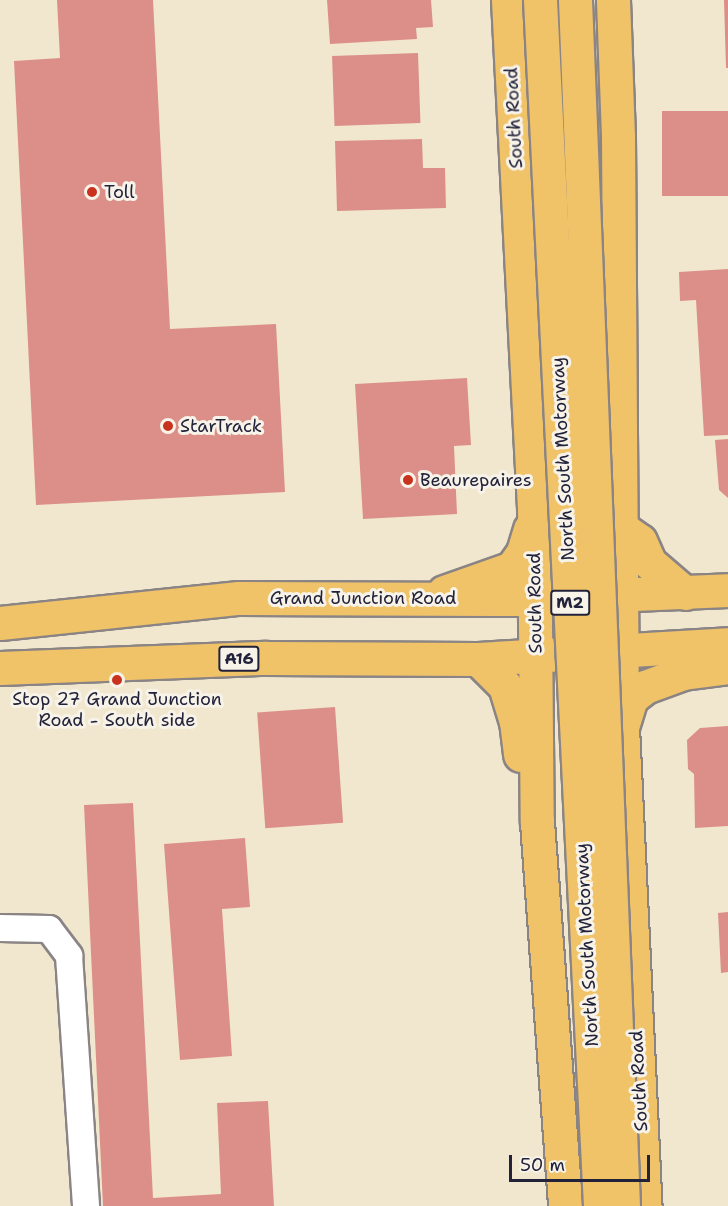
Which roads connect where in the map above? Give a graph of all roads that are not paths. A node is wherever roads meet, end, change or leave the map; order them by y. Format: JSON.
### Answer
{"nodes":[{"id":1,"x":508,"y":0,"type":"edge"},
{"id":2,"x":540,"y":0,"type":"edge"},
{"id":3,"x":575,"y":0,"type":"edge"},
{"id":4,"x":613,"y":0,"type":"edge"},
{"id":5,"x":534,"y":508,"type":"junction"},
{"id":6,"x":620,"y":527,"type":"junction"},
{"id":7,"x":728,"y":590,"type":"edge"},
{"id":8,"x":685,"y":593,"type":"junction"},
{"id":9,"x":620,"y":596,"type":"junction"},
{"id":10,"x":428,"y":598,"type":"junction"},
{"id":11,"x":534,"y":599,"type":"junction"},
{"id":12,"x":0,"y":623,"type":"edge"},
{"id":13,"x":728,"y":644,"type":"edge"},
{"id":14,"x":624,"y":651,"type":"junction"},
{"id":15,"x":535,"y":656,"type":"junction"},
{"id":16,"x":478,"y":659,"type":"junction"},
{"id":17,"x":728,"y":667,"type":"edge"},
{"id":18,"x":0,"y":668,"type":"edge"},
{"id":19,"x":622,"y":727,"type":"junction"},
{"id":20,"x":536,"y":740,"type":"junction"},
{"id":21,"x":537,"y":822,"type":"junction"},
{"id":22,"x":0,"y":928,"type":"edge"},
{"id":23,"x":86,"y":1206,"type":"edge"},
{"id":24,"x":565,"y":1206,"type":"edge"},
{"id":25,"x":600,"y":1206,"type":"edge"},
{"id":26,"x":623,"y":1206,"type":"edge"},
{"id":27,"x":645,"y":1206,"type":"edge"}],
"edges":[{"from":1,"to":5,"type":"highway","name":"South Road"},
{"from":2,"to":25,"type":"highway","name":"North South Motorway","number":"M2","bridge":true},
{"from":3,"to":26,"type":"highway","name":"North South Motorway","number":"M2","bridge":true},
{"from":4,"to":6,"type":"highway","name":"South Road"},
{"from":5,"to":10,"type":"highway"},
{"from":5,"to":11,"type":"highway","name":"South Road"},
{"from":6,"to":8,"type":"highway"},
{"from":6,"to":9,"type":"highway","name":"South Road"},
{"from":7,"to":8,"type":"highway","name":"Grand Junction Road"},
{"from":8,"to":9,"type":"highway","name":"Grand Junction Road"},
{"from":9,"to":11,"type":"highway","name":"Grand Junction Road"},
{"from":9,"to":14,"type":"highway","name":"South Road"},
{"from":10,"to":11,"type":"highway","name":"Grand Junction Road"},
{"from":10,"to":12,"type":"highway","name":"Grand Junction Road"},
{"from":11,"to":15,"type":"highway","name":"South Road"},
{"from":13,"to":14,"type":"highway","number":"A16"},
{"from":14,"to":15,"type":"highway","number":"A16"},
{"from":14,"to":19,"type":"highway","name":"South Road"},
{"from":15,"to":16,"type":"highway","number":"A16"},
{"from":15,"to":20,"type":"highway","name":"South Road"},
{"from":16,"to":18,"type":"highway","number":"A16"},
{"from":16,"to":21,"type":"highway"},
{"from":17,"to":19,"type":"highway"},
{"from":19,"to":20,"type":"highway"},
{"from":19,"to":27,"type":"highway","name":"South Road"},
{"from":20,"to":21,"type":"highway","name":"South Road"},
{"from":21,"to":24,"type":"highway","name":"South Road"},
{"from":22,"to":23,"type":"lane"}]}
